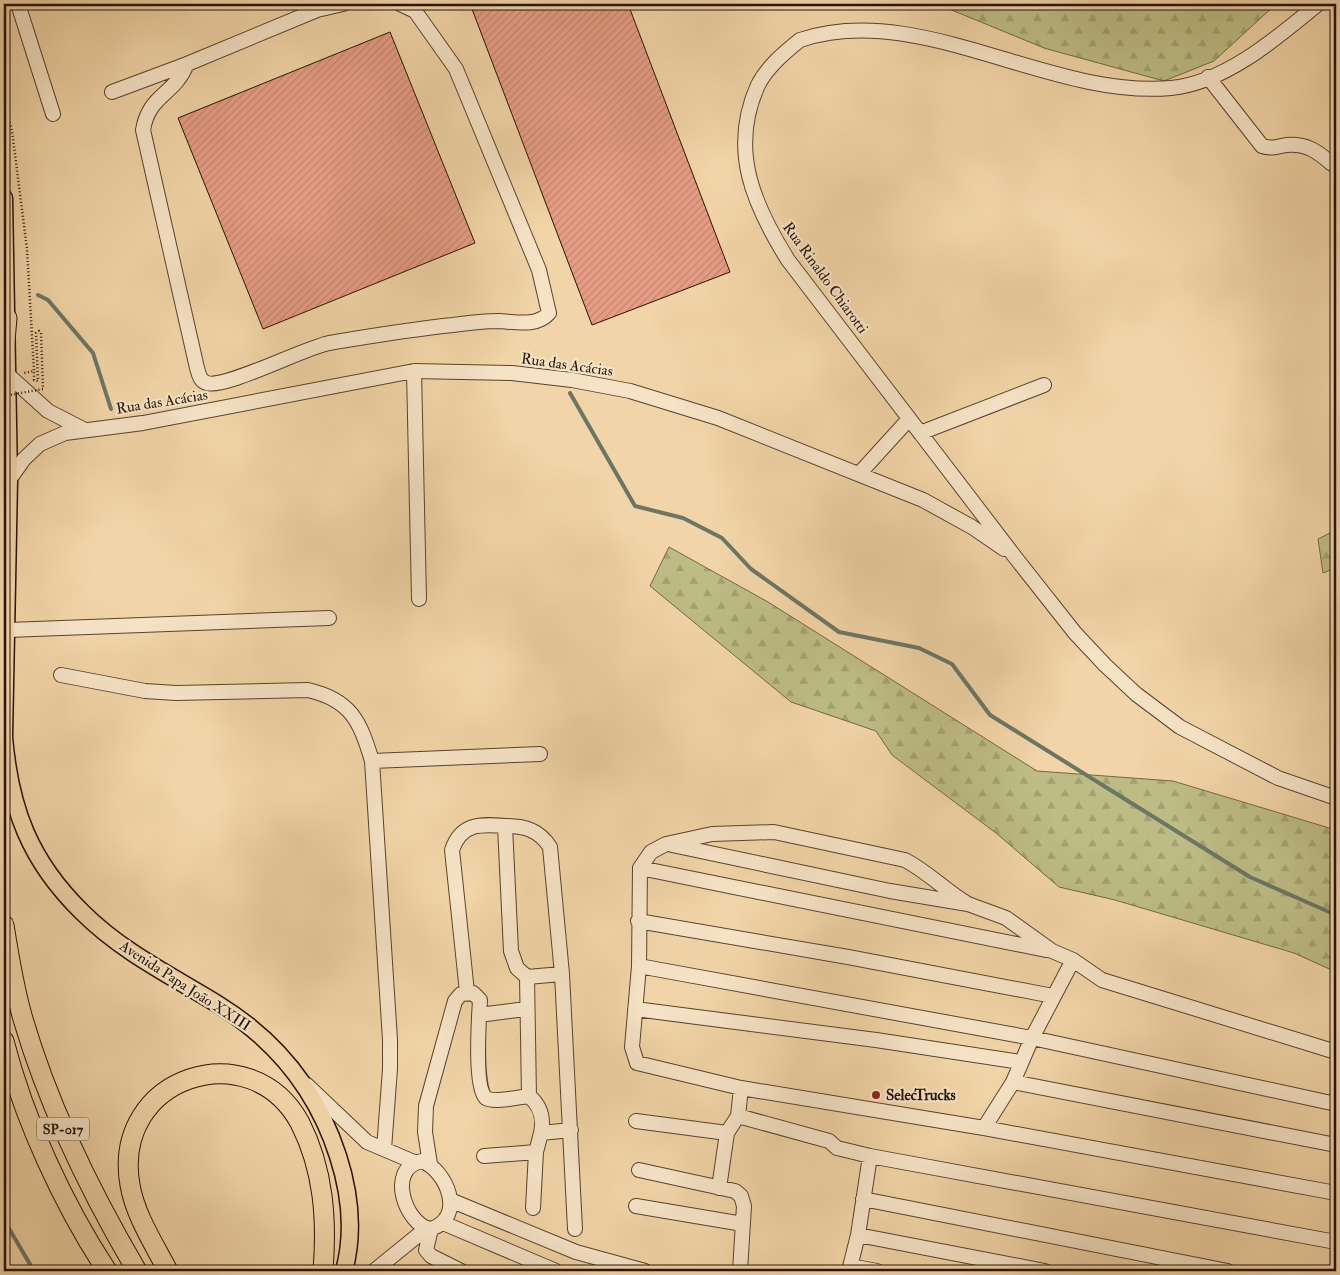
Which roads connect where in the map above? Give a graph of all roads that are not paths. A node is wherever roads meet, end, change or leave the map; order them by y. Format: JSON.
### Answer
{"nodes":[{"id":1,"x":18,"y":4,"type":"edge"},
{"id":2,"x":343,"y":4,"type":"edge"},
{"id":3,"x":400,"y":4,"type":"edge"},
{"id":4,"x":1318,"y":4,"type":"edge"},
{"id":5,"x":842,"y":18,"type":"dead end"},
{"id":6,"x":1028,"y":51,"type":"dead end"},
{"id":7,"x":187,"y":64,"type":"junction"},
{"id":8,"x":1208,"y":77,"type":"junction"},
{"id":9,"x":112,"y":92,"type":"dead end"},
{"id":10,"x":54,"y":114,"type":"dead end"},
{"id":11,"x":1332,"y":164,"type":"dead end"},
{"id":12,"x":4,"y":198,"type":"edge"},
{"id":13,"x":7,"y":318,"type":"junction"},
{"id":14,"x":4,"y":352,"type":"edge"},
{"id":15,"x":414,"y":371,"type":"junction"},
{"id":16,"x":7,"y":374,"type":"junction"},
{"id":17,"x":1044,"y":385,"type":"dead end"},
{"id":18,"x":910,"y":419,"type":"junction"},
{"id":19,"x":83,"y":429,"type":"junction"},
{"id":20,"x":920,"y":433,"type":"junction"},
{"id":21,"x":859,"y":474,"type":"junction"},
{"id":22,"x":9,"y":480,"type":"junction"},
{"id":23,"x":1015,"y":557,"type":"junction"},
{"id":24,"x":419,"y":599,"type":"dead end"},
{"id":25,"x":329,"y":618,"type":"dead end"},
{"id":26,"x":8,"y":630,"type":"junction"},
{"id":27,"x":61,"y":675,"type":"dead end"},
{"id":28,"x":540,"y":754,"type":"dead end"},
{"id":29,"x":372,"y":761,"type":"junction"},
{"id":30,"x":1336,"y":798,"type":"edge"},
{"id":31,"x":505,"y":826,"type":"junction"},
{"id":32,"x":666,"y":844,"type":"junction"},
{"id":33,"x":640,"y":868,"type":"junction"},
{"id":34,"x":968,"y":904,"type":"junction"},
{"id":35,"x":638,"y":920,"type":"junction"},
{"id":36,"x":4,"y":925,"type":"edge"},
{"id":37,"x":1052,"y":951,"type":"junction"},
{"id":38,"x":1073,"y":960,"type":"junction"},
{"id":39,"x":639,"y":966,"type":"junction"},
{"id":40,"x":562,"y":974,"type":"junction"},
{"id":41,"x":527,"y":977,"type":"junction"},
{"id":42,"x":467,"y":992,"type":"junction"},
{"id":43,"x":1053,"y":996,"type":"junction"},
{"id":44,"x":635,"y":1009,"type":"junction"},
{"id":45,"x":526,"y":1010,"type":"junction"},
{"id":46,"x":479,"y":1015,"type":"junction"},
{"id":47,"x":1032,"y":1038,"type":"junction"},
{"id":48,"x":4,"y":1041,"type":"edge"},
{"id":49,"x":1336,"y":1052,"type":"edge"},
{"id":50,"x":1020,"y":1062,"type":"junction"},
{"id":51,"x":302,"y":1080,"type":"junction"},
{"id":52,"x":1013,"y":1082,"type":"junction"},
{"id":53,"x":742,"y":1088,"type":"junction"},
{"id":54,"x":529,"y":1096,"type":"junction"},
{"id":55,"x":1336,"y":1104,"type":"edge"},
{"id":56,"x":738,"y":1116,"type":"junction"},
{"id":57,"x":636,"y":1122,"type":"dead end"},
{"id":58,"x":984,"y":1128,"type":"junction"},
{"id":59,"x":571,"y":1130,"type":"junction"},
{"id":60,"x":541,"y":1133,"type":"junction"},
{"id":61,"x":727,"y":1133,"type":"junction"},
{"id":62,"x":1336,"y":1145,"type":"edge"},
{"id":63,"x":384,"y":1150,"type":"junction"},
{"id":64,"x":536,"y":1152,"type":"junction"},
{"id":65,"x":484,"y":1156,"type":"dead end"},
{"id":66,"x":870,"y":1156,"type":"junction"},
{"id":67,"x":414,"y":1162,"type":"junction"},
{"id":68,"x":430,"y":1164,"type":"junction"},
{"id":69,"x":639,"y":1170,"type":"dead end"},
{"id":70,"x":719,"y":1188,"type":"junction"},
{"id":71,"x":1336,"y":1193,"type":"edge"},
{"id":72,"x":864,"y":1199,"type":"junction"},
{"id":73,"x":450,"y":1200,"type":"junction"},
{"id":74,"x":636,"y":1206,"type":"dead end"},
{"id":75,"x":533,"y":1208,"type":"dead end"},
{"id":76,"x":743,"y":1224,"type":"junction"},
{"id":77,"x":434,"y":1227,"type":"junction"},
{"id":78,"x":575,"y":1229,"type":"dead end"},
{"id":79,"x":858,"y":1235,"type":"junction"},
{"id":80,"x":1336,"y":1242,"type":"edge"},
{"id":81,"x":850,"y":1269,"type":"edge"},
{"id":82,"x":108,"y":1271,"type":"edge"},
{"id":83,"x":137,"y":1271,"type":"edge"},
{"id":84,"x":168,"y":1271,"type":"edge"},
{"id":85,"x":323,"y":1271,"type":"edge"},
{"id":86,"x":344,"y":1271,"type":"edge"},
{"id":87,"x":374,"y":1271,"type":"edge"},
{"id":88,"x":461,"y":1271,"type":"edge"},
{"id":89,"x":556,"y":1271,"type":"edge"},
{"id":90,"x":645,"y":1271,"type":"edge"},
{"id":91,"x":740,"y":1271,"type":"edge"},
{"id":92,"x":877,"y":1271,"type":"edge"},
{"id":93,"x":1045,"y":1271,"type":"edge"},
{"id":94,"x":1228,"y":1271,"type":"edge"}],
"edges":[{"from":1,"to":10,"type":"street"},
{"from":2,"to":7,"type":"street"},
{"from":3,"to":7,"type":"street"},
{"from":4,"to":8,"type":"street"},
{"from":5,"to":18,"type":"street","name":"Rua Rinaldo Chiarotti"},
{"from":6,"to":8,"type":"street"},
{"from":7,"to":9,"type":"street"},
{"from":8,"to":11,"type":"street"},
{"from":12,"to":13,"type":"main road","name":"Avenida Papa João XXIII"},
{"from":13,"to":14,"type":"highway"},
{"from":13,"to":16,"type":"main road","name":"Avenida Papa João XXIII"},
{"from":15,"to":19,"type":"street","name":"Rua das Acácias"},
{"from":15,"to":21,"type":"street","name":"Rua das Acácias"},
{"from":15,"to":24,"type":"street"},
{"from":16,"to":19,"type":"street"},
{"from":16,"to":22,"type":"main road","name":"Avenida Papa João XXIII"},
{"from":17,"to":20,"type":"street"},
{"from":18,"to":20,"type":"street","name":"Rua Rinaldo Chiarotti"},
{"from":18,"to":21,"type":"street"},
{"from":19,"to":22,"type":"street","name":"Rua das Acácias"},
{"from":20,"to":23,"type":"street","name":"Rua Rinaldo Chiarotti"},
{"from":21,"to":23,"type":"street","name":"Rua das Acácias"},
{"from":22,"to":26,"type":"main road","name":"Avenida Papa João XXIII"},
{"from":23,"to":30,"type":"street","name":"Rua Rinaldo Chiarotti"},
{"from":25,"to":26,"type":"street"},
{"from":26,"to":51,"type":"main road","name":"Avenida Papa João XXIII"},
{"from":27,"to":29,"type":"street"},
{"from":28,"to":29,"type":"street"},
{"from":29,"to":63,"type":"street"},
{"from":31,"to":40,"type":"street"},
{"from":31,"to":41,"type":"street"},
{"from":31,"to":42,"type":"street"},
{"from":32,"to":33,"type":"street"},
{"from":32,"to":34,"type":"street"},
{"from":32,"to":34,"type":"street"},
{"from":33,"to":35,"type":"street"},
{"from":33,"to":37,"type":"street"},
{"from":34,"to":37,"type":"street"},
{"from":35,"to":39,"type":"street"},
{"from":35,"to":43,"type":"street"},
{"from":36,"to":83,"type":"highway","number":"SP-017"},
{"from":37,"to":38,"type":"street"},
{"from":38,"to":43,"type":"street"},
{"from":38,"to":49,"type":"street"},
{"from":39,"to":44,"type":"street"},
{"from":39,"to":47,"type":"street"},
{"from":40,"to":41,"type":"street"},
{"from":40,"to":59,"type":"street"},
{"from":41,"to":45,"type":"street"},
{"from":42,"to":46,"type":"street"},
{"from":42,"to":68,"type":"street"},
{"from":43,"to":47,"type":"street"},
{"from":44,"to":50,"type":"street"},
{"from":44,"to":53,"type":"street"},
{"from":45,"to":46,"type":"street"},
{"from":45,"to":54,"type":"street"},
{"from":46,"to":54,"type":"street"},
{"from":47,"to":50,"type":"street"},
{"from":47,"to":55,"type":"street"},
{"from":48,"to":82,"type":"highway","number":"SP-017"},
{"from":50,"to":52,"type":"street"},
{"from":51,"to":63,"type":"street"},
{"from":51,"to":86,"type":"main road","name":"Avenida Papa João XXIII"},
{"from":52,"to":58,"type":"street"},
{"from":52,"to":62,"type":"street"},
{"from":53,"to":56,"type":"street"},
{"from":53,"to":58,"type":"street"},
{"from":54,"to":60,"type":"street"},
{"from":56,"to":61,"type":"street"},
{"from":56,"to":66,"type":"street"},
{"from":57,"to":61,"type":"street"},
{"from":58,"to":71,"type":"street"},
{"from":59,"to":60,"type":"street"},
{"from":59,"to":78,"type":"street"},
{"from":60,"to":64,"type":"street"},
{"from":61,"to":70,"type":"street"},
{"from":63,"to":67,"type":"street"},
{"from":64,"to":65,"type":"street"},
{"from":64,"to":75,"type":"street"},
{"from":66,"to":72,"type":"street"},
{"from":66,"to":80,"type":"street"},
{"from":67,"to":68,"type":"street"},
{"from":67,"to":77,"type":"street"},
{"from":68,"to":73,"type":"street"},
{"from":69,"to":70,"type":"street"},
{"from":70,"to":76,"type":"street"},
{"from":72,"to":79,"type":"street"},
{"from":72,"to":94,"type":"street"},
{"from":73,"to":77,"type":"street"},
{"from":73,"to":90,"type":"street"},
{"from":74,"to":76,"type":"street"},
{"from":76,"to":91,"type":"street"},
{"from":77,"to":87,"type":"street"},
{"from":77,"to":88,"type":"street"},
{"from":77,"to":89,"type":"street"},
{"from":79,"to":81,"type":"street"},
{"from":79,"to":93,"type":"street"},
{"from":81,"to":92,"type":"street"},
{"from":84,"to":85,"type":"highway"}]}
